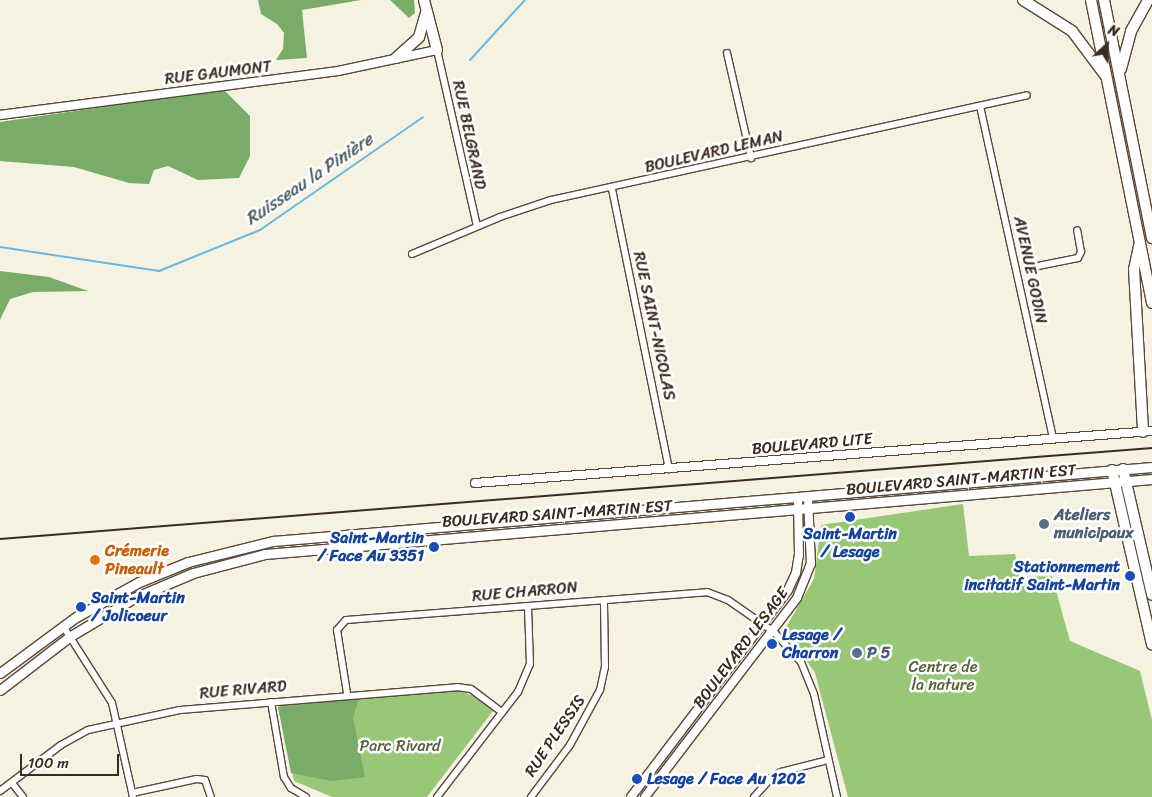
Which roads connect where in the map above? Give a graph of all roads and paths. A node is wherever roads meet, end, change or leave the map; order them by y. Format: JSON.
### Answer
{"nodes":[{"id":1,"x":424,"y":0,"type":"edge"},
{"id":2,"x":1023,"y":0,"type":"edge"},
{"id":3,"x":1091,"y":0,"type":"edge"},
{"id":4,"x":1104,"y":0,"type":"edge"},
{"id":5,"x":1148,"y":0,"type":"edge"},
{"id":6,"x":426,"y":12,"type":"junction"},
{"id":7,"x":437,"y":50,"type":"junction"},
{"id":8,"x":727,"y":53,"type":"dead end"},
{"id":9,"x":396,"y":58,"type":"junction"},
{"id":10,"x":1121,"y":72,"type":"junction"},
{"id":11,"x":1108,"y":80,"type":"junction"},
{"id":12,"x":1027,"y":96,"type":"dead end"},
{"id":13,"x":980,"y":106,"type":"junction"},
{"id":14,"x":0,"y":114,"type":"edge"},
{"id":15,"x":751,"y":158,"type":"junction"},
{"id":16,"x":612,"y":189,"type":"junction"},
{"id":17,"x":1150,"y":224,"type":"edge"},
{"id":18,"x":477,"y":226,"type":"junction"},
{"id":19,"x":1077,"y":230,"type":"dead end"},
{"id":20,"x":1152,"y":238,"type":"edge"},
{"id":21,"x":1140,"y":240,"type":"junction"},
{"id":22,"x":412,"y":254,"type":"dead end"},
{"id":23,"x":1028,"y":268,"type":"dead end"},
{"id":24,"x":1152,"y":303,"type":"edge"},
{"id":25,"x":1148,"y":432,"type":"edge"},
{"id":26,"x":1054,"y":439,"type":"junction"},
{"id":27,"x":1152,"y":466,"type":"edge"},
{"id":28,"x":1117,"y":469,"type":"junction"},
{"id":29,"x":670,"y":470,"type":"junction"},
{"id":30,"x":1152,"y":479,"type":"edge"},
{"id":31,"x":1119,"y":481,"type":"junction"},
{"id":32,"x":475,"y":483,"type":"dead end"},
{"id":33,"x":808,"y":497,"type":"junction"},
{"id":34,"x":798,"y":498,"type":"junction"},
{"id":35,"x":799,"y":510,"type":"junction"},
{"id":36,"x":809,"y":510,"type":"junction"},
{"id":37,"x":1152,"y":595,"type":"edge"},
{"id":38,"x":604,"y":600,"type":"junction"},
{"id":39,"x":528,"y":606,"type":"junction"},
{"id":40,"x":764,"y":625,"type":"junction"},
{"id":41,"x":63,"y":626,"type":"junction"},
{"id":42,"x":774,"y":632,"type":"junction"},
{"id":43,"x":69,"y":637,"type":"junction"},
{"id":44,"x":1152,"y":644,"type":"edge"},
{"id":45,"x":0,"y":673,"type":"edge"},
{"id":46,"x":0,"y":690,"type":"edge"},
{"id":47,"x":347,"y":694,"type":"junction"},
{"id":48,"x":271,"y":702,"type":"junction"},
{"id":49,"x":502,"y":712,"type":"junction"},
{"id":50,"x":116,"y":722,"type":"junction"},
{"id":51,"x":828,"y":760,"type":"junction"},
{"id":52,"x":12,"y":783,"type":"junction"},
{"id":53,"x":0,"y":791,"type":"edge"},
{"id":54,"x":132,"y":795,"type":"edge"},
{"id":55,"x":23,"y":797,"type":"edge"},
{"id":56,"x":211,"y":797,"type":"edge"},
{"id":57,"x":306,"y":797,"type":"edge"},
{"id":58,"x":437,"y":797,"type":"edge"},
{"id":59,"x":531,"y":797,"type":"edge"},
{"id":60,"x":631,"y":797,"type":"edge"},
{"id":61,"x":645,"y":797,"type":"edge"},
{"id":62,"x":755,"y":797,"type":"edge"},
{"id":63,"x":837,"y":797,"type":"edge"}],
"edges":[{"from":1,"to":6,"type":"highway"},
{"from":2,"to":11,"type":"highway"},
{"from":3,"to":11,"type":"highway"},
{"from":4,"to":10,"type":"highway"},
{"from":5,"to":10,"type":"highway"},
{"from":6,"to":7,"type":"highway"},
{"from":6,"to":9,"type":"highway"},
{"from":7,"to":9,"type":"street","name":"RUE GAUMONT"},
{"from":7,"to":18,"type":"street","name":"RUE BELGRAND"},
{"from":8,"to":15,"type":"street"},
{"from":9,"to":14,"type":"street","name":"RUE GAUMONT"},
{"from":10,"to":17,"type":"highway"},
{"from":11,"to":21,"type":"highway"},
{"from":12,"to":13,"type":"street","name":"BOULEVARD LEMAN"},
{"from":13,"to":15,"type":"street","name":"BOULEVARD LEMAN"},
{"from":13,"to":26,"type":"street","name":"AVENUE GODIN"},
{"from":15,"to":16,"type":"street","name":"BOULEVARD LEMAN"},
{"from":16,"to":18,"type":"street","name":"BOULEVARD LEMAN"},
{"from":16,"to":29,"type":"street","name":"RUE SAINT-NICOLAS"},
{"from":17,"to":20,"type":"highway"},
{"from":18,"to":22,"type":"street","name":"BOULEVARD LEMAN"},
{"from":19,"to":23,"type":"street"},
{"from":21,"to":24,"type":"highway"},
{"from":21,"to":25,"type":"highway"},
{"from":25,"to":26,"type":"street","name":"BOULEVARD LITE"},
{"from":26,"to":29,"type":"street","name":"BOULEVARD LITE"},
{"from":27,"to":28,"type":"main road","name":"BOULEVARD SAINT-MARTIN EST"},
{"from":28,"to":31,"type":"highway"},
{"from":28,"to":33,"type":"main road","name":"BOULEVARD SAINT-MARTIN EST"},
{"from":29,"to":32,"type":"street","name":"BOULEVARD LITE"},
{"from":30,"to":31,"type":"main road","name":"BOULEVARD SAINT-MARTIN EST"},
{"from":31,"to":36,"type":"main road","name":"BOULEVARD SAINT-MARTIN EST"},
{"from":31,"to":37,"type":"highway"},
{"from":31,"to":44,"type":"highway"},
{"from":33,"to":34,"type":"main road","name":"BOULEVARD SAINT-MARTIN EST"},
{"from":33,"to":36,"type":"street","name":"BOULEVARD LESAGE"},
{"from":34,"to":35,"type":"street","name":"BOULEVARD LESAGE"},
{"from":34,"to":41,"type":"main road","name":"BOULEVARD SAINT-MARTIN EST"},
{"from":35,"to":36,"type":"main road","name":"BOULEVARD SAINT-MARTIN EST"},
{"from":35,"to":40,"type":"street","name":"BOULEVARD LESAGE"},
{"from":35,"to":43,"type":"main road","name":"BOULEVARD SAINT-MARTIN EST"},
{"from":36,"to":42,"type":"street","name":"BOULEVARD LESAGE"},
{"from":38,"to":39,"type":"street","name":"RUE CHARRON"},
{"from":38,"to":40,"type":"street","name":"RUE CHARRON"},
{"from":38,"to":59,"type":"street","name":"RUE PLESSIS"},
{"from":39,"to":47,"type":"street","name":"RUE CHARRON"},
{"from":39,"to":49,"type":"street"},
{"from":40,"to":42,"type":"street","name":"RUE CHARRON"},
{"from":40,"to":60,"type":"street","name":"BOULEVARD LESAGE"},
{"from":41,"to":43,"type":"street"},
{"from":41,"to":45,"type":"main road","name":"BOULEVARD SAINT-MARTIN EST"},
{"from":42,"to":51,"type":"street","name":"RUE CHARRON"},
{"from":42,"to":61,"type":"street","name":"BOULEVARD LESAGE"},
{"from":43,"to":46,"type":"main road","name":"BOULEVARD SAINT-MARTIN EST"},
{"from":43,"to":50,"type":"street"},
{"from":47,"to":48,"type":"street","name":"RUE RIVARD"},
{"from":47,"to":49,"type":"street","name":"RUE RIVARD"},
{"from":48,"to":50,"type":"street","name":"RUE RIVARD"},
{"from":48,"to":57,"type":"street"},
{"from":49,"to":58,"type":"street"},
{"from":50,"to":52,"type":"street","name":"RUE RIVARD"},
{"from":50,"to":54,"type":"street"},
{"from":51,"to":62,"type":"street"},
{"from":51,"to":63,"type":"street","name":"RUE CHARRON"},
{"from":52,"to":53,"type":"street","name":"RUE RIVARD"},
{"from":52,"to":55,"type":"street"},
{"from":54,"to":56,"type":"street"}]}
